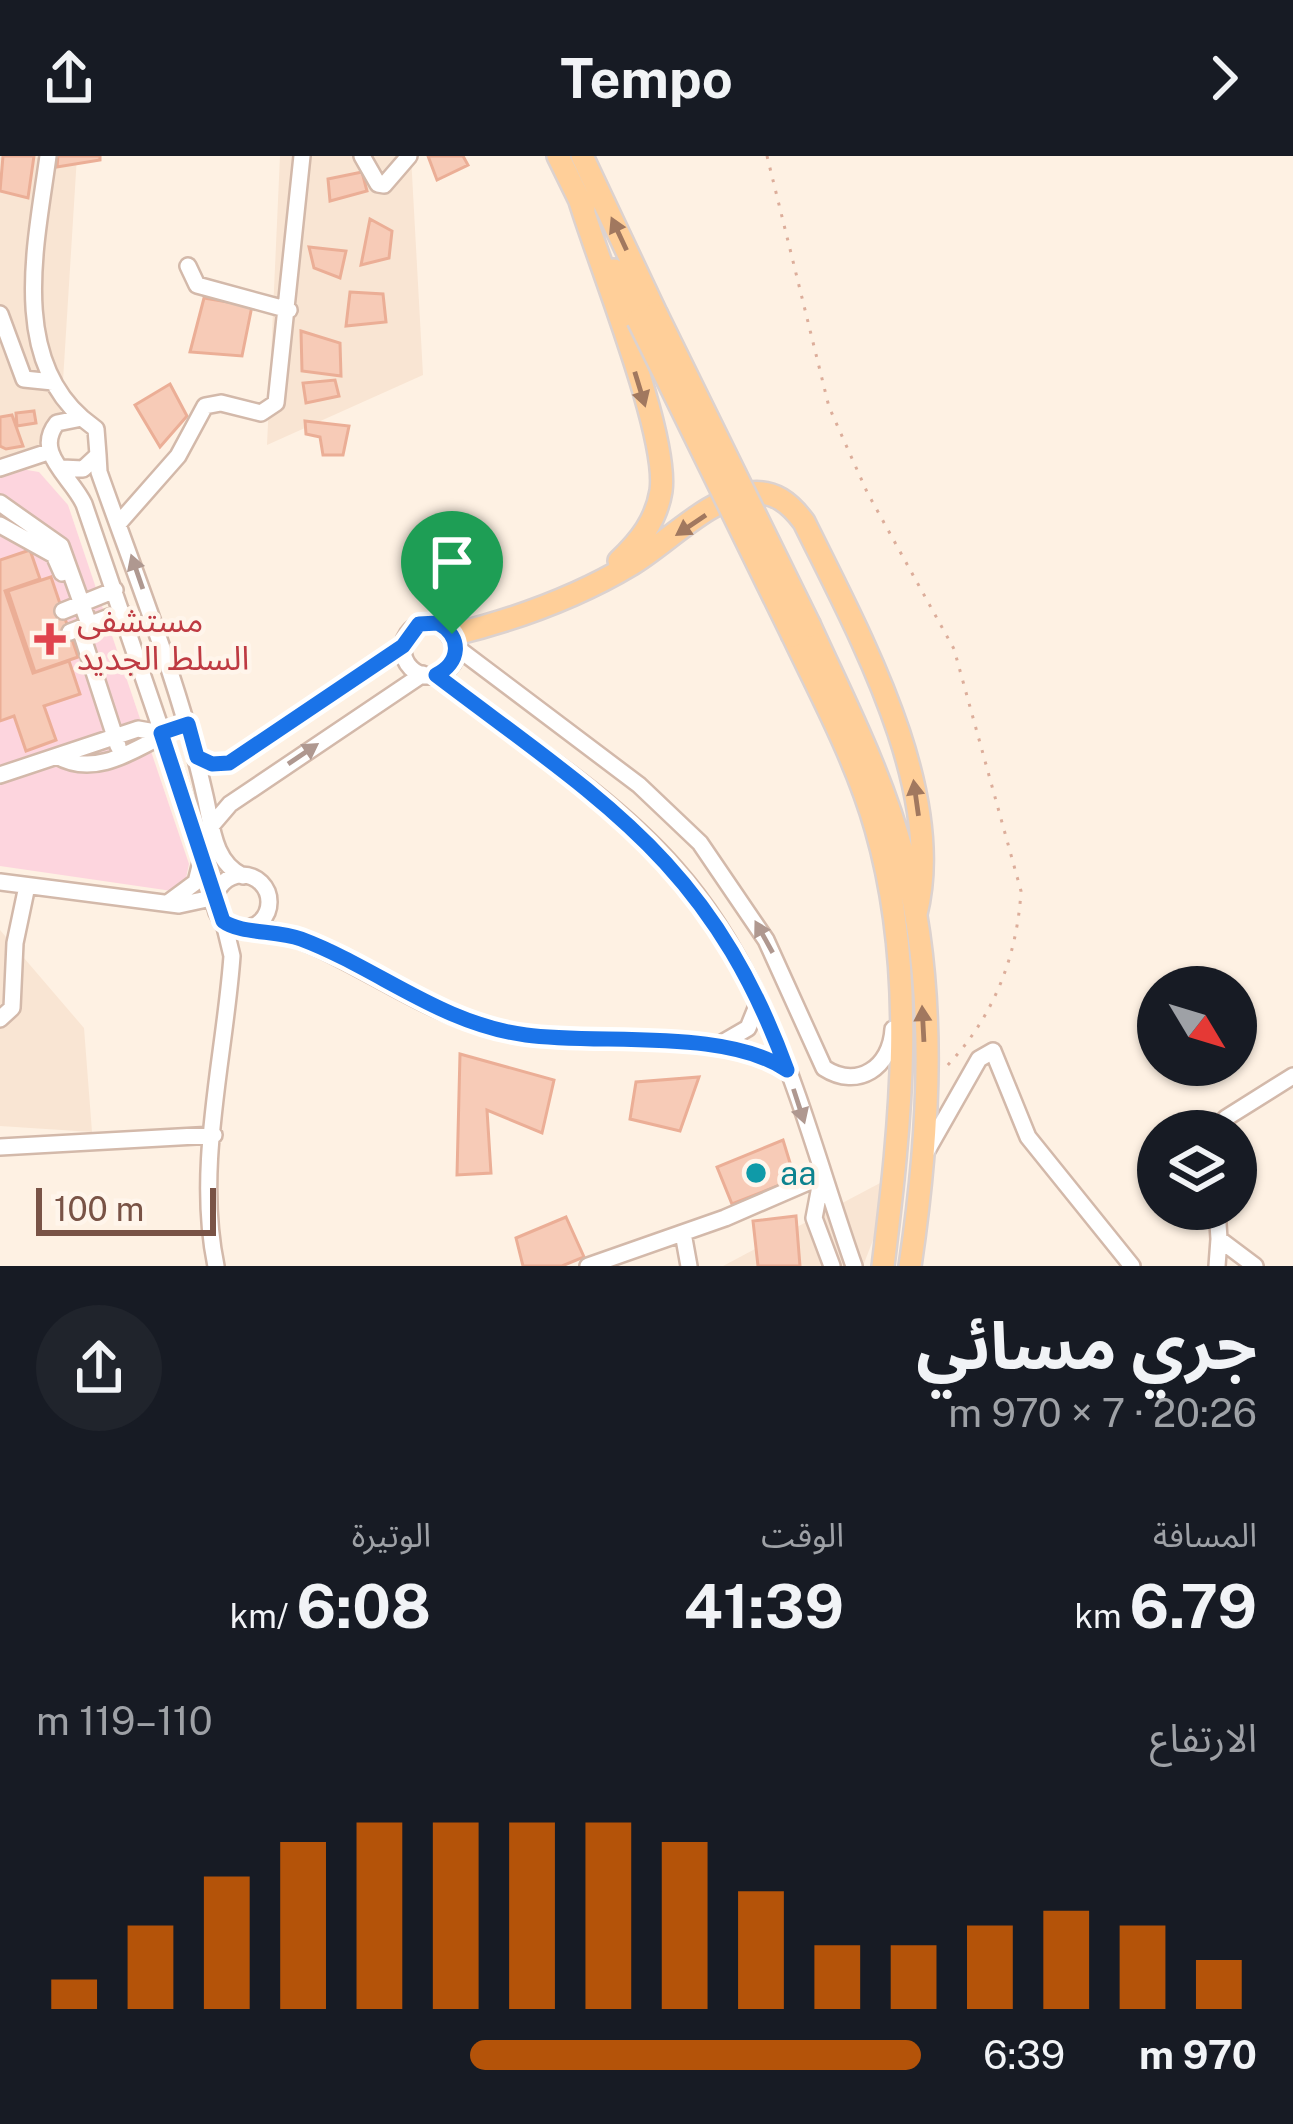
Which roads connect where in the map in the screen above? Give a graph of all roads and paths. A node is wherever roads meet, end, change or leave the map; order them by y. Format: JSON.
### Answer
{"nodes":[{"id":1,"x":48,"y":156,"type":"edge"},
{"id":2,"x":302,"y":156,"type":"edge"},
{"id":3,"x":362,"y":156,"type":"edge"},
{"id":4,"x":410,"y":156,"type":"edge"},
{"id":5,"x":558,"y":156,"type":"edge"},
{"id":6,"x":582,"y":156,"type":"edge"},
{"id":7,"x":766,"y":156,"type":"edge"},
{"id":8,"x":579,"y":198,"type":"junction"},
{"id":9,"x":188,"y":266,"type":"dead end"},
{"id":10,"x":289,"y":310,"type":"junction"},
{"id":11,"x":0,"y":314,"type":"edge"},
{"id":12,"x":647,"y":317,"type":"junction"},
{"id":13,"x":53,"y":382,"type":"junction"},
{"id":14,"x":82,"y":418,"type":"junction"},
{"id":15,"x":51,"y":430,"type":"junction"},
{"id":16,"x":48,"y":452,"type":"junction"},
{"id":17,"x":98,"y":455,"type":"junction"},
{"id":18,"x":0,"y":468,"type":"edge"},
{"id":19,"x":62,"y":468,"type":"junction"},
{"id":20,"x":0,"y":502,"type":"edge"},
{"id":21,"x":119,"y":523,"type":"junction"},
{"id":22,"x":0,"y":525,"type":"edge"},
{"id":23,"x":596,"y":582,"type":"junction"},
{"id":24,"x":115,"y":590,"type":"junction"},
{"id":25,"x":71,"y":603,"type":"junction"},
{"id":26,"x":122,"y":612,"type":"junction"},
{"id":27,"x":80,"y":630,"type":"junction"},
{"id":28,"x":801,"y":631,"type":"junction"},
{"id":29,"x":454,"y":641,"type":"junction"},
{"id":30,"x":403,"y":646,"type":"junction"},
{"id":31,"x":429,"y":675,"type":"junction"},
{"id":32,"x":188,"y":724,"type":"junction"},
{"id":33,"x":161,"y":733,"type":"junction"},
{"id":34,"x":116,"y":738,"type":"junction"},
{"id":35,"x":57,"y":756,"type":"junction"},
{"id":36,"x":120,"y":756,"type":"junction"},
{"id":37,"x":197,"y":757,"type":"junction"},
{"id":38,"x":0,"y":775,"type":"edge"},
{"id":39,"x":212,"y":825,"type":"junction"},
{"id":40,"x":202,"y":849,"type":"junction"},
{"id":41,"x":243,"y":876,"type":"junction"},
{"id":42,"x":0,"y":882,"type":"edge"},
{"id":43,"x":27,"y":886,"type":"junction"},
{"id":44,"x":216,"y":895,"type":"junction"},
{"id":45,"x":158,"y":903,"type":"junction"},
{"id":46,"x":268,"y":904,"type":"junction"},
{"id":47,"x":178,"y":905,"type":"junction"},
{"id":48,"x":916,"y":914,"type":"junction"},
{"id":49,"x":223,"y":922,"type":"junction"},
{"id":50,"x":250,"y":928,"type":"junction"},
{"id":51,"x":304,"y":940,"type":"junction"},
{"id":52,"x":232,"y":956,"type":"junction"},
{"id":53,"x":899,"y":991,"type":"junction"},
{"id":54,"x":759,"y":999,"type":"junction"},
{"id":55,"x":0,"y":1019,"type":"edge"},
{"id":56,"x":714,"y":1047,"type":"junction"},
{"id":57,"x":787,"y":1070,"type":"junction"},
{"id":58,"x":1293,"y":1076,"type":"edge"},
{"id":59,"x":928,"y":1085,"type":"junction"},
{"id":60,"x":1239,"y":1110,"type":"edge"},
{"id":61,"x":214,"y":1135,"type":"junction"},
{"id":62,"x":0,"y":1147,"type":"edge"},
{"id":63,"x":926,"y":1154,"type":"junction"},
{"id":64,"x":822,"y":1176,"type":"junction"},
{"id":65,"x":892,"y":1210,"type":"junction"},
{"id":66,"x":918,"y":1212,"type":"junction"},
{"id":67,"x":1218,"y":1230,"type":"edge"},
{"id":68,"x":683,"y":1233,"type":"junction"},
{"id":69,"x":1219,"y":1239,"type":"junction"},
{"id":70,"x":594,"y":1265,"type":"edge"},
{"id":71,"x":216,"y":1266,"type":"edge"},
{"id":72,"x":689,"y":1266,"type":"edge"},
{"id":73,"x":832,"y":1266,"type":"edge"},
{"id":74,"x":854,"y":1266,"type":"edge"},
{"id":75,"x":884,"y":1266,"type":"edge"},
{"id":76,"x":910,"y":1266,"type":"edge"},
{"id":77,"x":1132,"y":1266,"type":"edge"},
{"id":78,"x":1217,"y":1266,"type":"edge"},
{"id":79,"x":1255,"y":1266,"type":"edge"}],
"edges":[{"from":1,"to":13,"type":"street"},
{"from":2,"to":10,"type":"street"},
{"from":3,"to":4,"type":"street"},
{"from":5,"to":8,"type":"main road"},
{"from":12,"to":6,"type":"main road","one_way":true},
{"from":7,"to":59,"type":"path"},
{"from":8,"to":12,"type":"main road"},
{"from":8,"to":23,"type":"main road","one_way":true},
{"from":9,"to":10,"type":"street"},
{"from":10,"to":21,"type":"street"},
{"from":11,"to":13,"type":"street"},
{"from":12,"to":28,"type":"main road","bridge":true},
{"from":13,"to":14,"type":"street"},
{"from":13,"to":15,"type":"street"},
{"from":14,"to":15,"type":"street"},
{"from":14,"to":17,"type":"street"},
{"from":15,"to":16,"type":"street"},
{"from":16,"to":18,"type":"street"},
{"from":16,"to":19,"type":"street"},
{"from":17,"to":19,"type":"street"},
{"from":17,"to":21,"type":"street"},
{"from":19,"to":24,"type":"street"},
{"from":20,"to":25,"type":"street"},
{"from":32,"to":21,"type":"street","one_way":true},
{"from":22,"to":25,"type":"street"},
{"from":23,"to":29,"type":"main road"},
{"from":48,"to":23,"type":"main road","one_way":true},
{"from":24,"to":25,"type":"street"},
{"from":24,"to":26,"type":"street"},
{"from":25,"to":27,"type":"street"},
{"from":26,"to":27,"type":"street"},
{"from":26,"to":33,"type":"street"},
{"from":27,"to":34,"type":"street"},
{"from":28,"to":48,"type":"main road"},
{"from":28,"to":53,"type":"main road"},
{"from":29,"to":30,"type":"street"},
{"from":29,"to":31,"type":"street"},
{"from":53,"to":29,"type":"street","one_way":true},
{"from":30,"to":31,"type":"street"},
{"from":30,"to":37,"type":"street"},
{"from":39,"to":31,"type":"street","one_way":true},
{"from":31,"to":54,"type":"street"},
{"from":32,"to":33,"type":"street"},
{"from":32,"to":37,"type":"street"},
{"from":33,"to":34,"type":"street"},
{"from":33,"to":36,"type":"street"},
{"from":33,"to":40,"type":"street"},
{"from":34,"to":35,"type":"street"},
{"from":34,"to":36,"type":"street"},
{"from":35,"to":36,"type":"street"},
{"from":35,"to":38,"type":"street"},
{"from":37,"to":39,"type":"street"},
{"from":39,"to":41,"type":"street"},
{"from":40,"to":44,"type":"street"},
{"from":40,"to":45,"type":"street"},
{"from":41,"to":44,"type":"street"},
{"from":41,"to":46,"type":"street"},
{"from":42,"to":43,"type":"street"},
{"from":43,"to":45,"type":"street"},
{"from":43,"to":55,"type":"street"},
{"from":44,"to":47,"type":"street"},
{"from":44,"to":49,"type":"street"},
{"from":45,"to":47,"type":"street"},
{"from":46,"to":50,"type":"street"},
{"from":46,"to":51,"type":"street"},
{"from":47,"to":49,"type":"street"},
{"from":59,"to":48,"type":"main road","one_way":true},
{"from":49,"to":50,"type":"street"},
{"from":49,"to":52,"type":"street"},
{"from":50,"to":51,"type":"street"},
{"from":50,"to":52,"type":"street"},
{"from":51,"to":56,"type":"street"},
{"from":52,"to":61,"type":"street"},
{"from":53,"to":65,"type":"main road"},
{"from":54,"to":56,"type":"street"},
{"from":54,"to":57,"type":"street"},
{"from":56,"to":57,"type":"street"},
{"from":57,"to":64,"type":"street","one_way":true},
{"from":58,"to":60,"type":"street"},
{"from":59,"to":63,"type":"main road"},
{"from":61,"to":62,"type":"street"},
{"from":61,"to":71,"type":"street"},
{"from":63,"to":66,"type":"main road"},
{"from":63,"to":77,"type":"street"},
{"from":64,"to":68,"type":"street"},
{"from":64,"to":73,"type":"street"},
{"from":64,"to":74,"type":"street"},
{"from":65,"to":66,"type":"main road"},
{"from":65,"to":75,"type":"main road"},
{"from":66,"to":76,"type":"main road"},
{"from":67,"to":69,"type":"street"},
{"from":68,"to":70,"type":"street"},
{"from":68,"to":72,"type":"street"},
{"from":69,"to":78,"type":"street"},
{"from":69,"to":79,"type":"street"}]}
